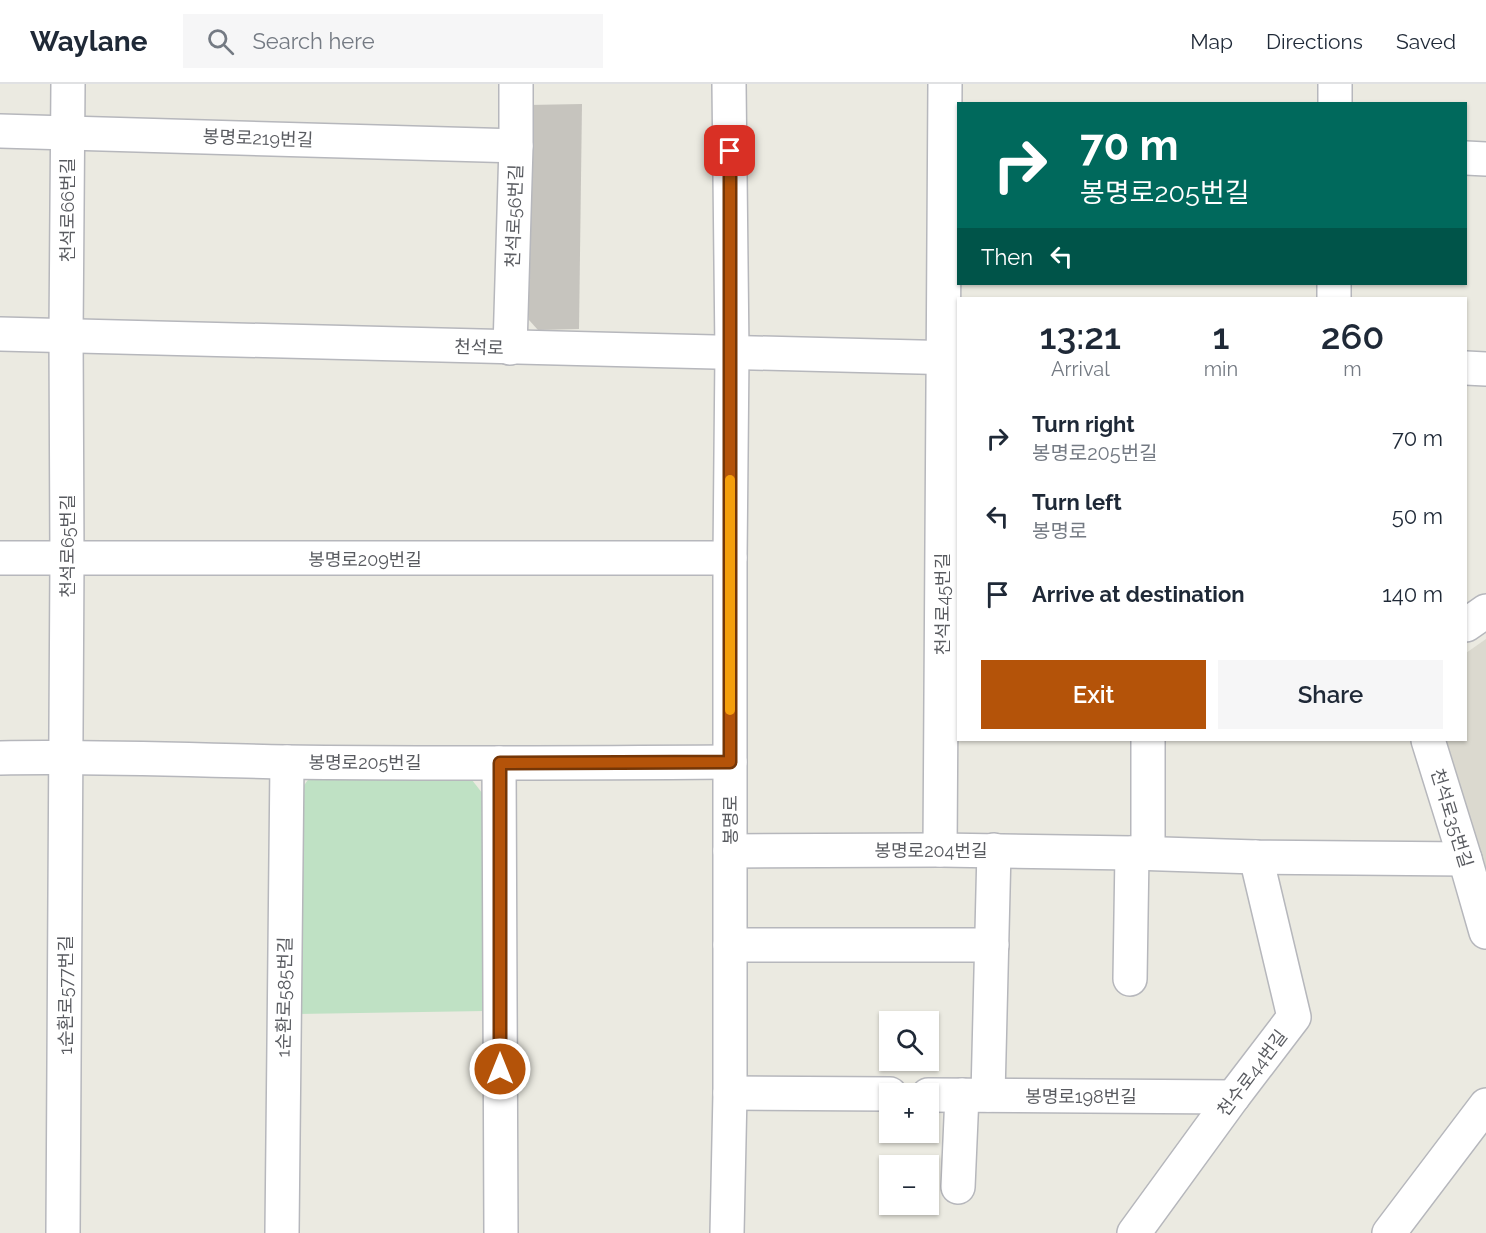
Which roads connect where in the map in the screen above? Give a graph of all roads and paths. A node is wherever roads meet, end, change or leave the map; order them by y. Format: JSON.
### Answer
{"nodes":[{"id":1,"x":68,"y":84,"type":"edge"},
{"id":2,"x":516,"y":84,"type":"edge"},
{"id":3,"x":729,"y":84,"type":"edge"},
{"id":4,"x":945,"y":84,"type":"edge"},
{"id":5,"x":1335,"y":84,"type":"edge"},
{"id":6,"x":1335,"y":102,"type":"edge"},
{"id":7,"x":0,"y":131,"type":"edge"},
{"id":8,"x":68,"y":132,"type":"junction"},
{"id":9,"x":516,"y":146,"type":"junction"},
{"id":10,"x":952,"y":146,"type":"edge"},
{"id":11,"x":1467,"y":158,"type":"edge"},
{"id":12,"x":1486,"y":159,"type":"edge"},
{"id":13,"x":0,"y":334,"type":"edge"},
{"id":14,"x":66,"y":335,"type":"junction"},
{"id":15,"x":510,"y":348,"type":"junction"},
{"id":16,"x":732,"y":353,"type":"junction"},
{"id":17,"x":951,"y":358,"type":"edge"},
{"id":18,"x":1467,"y":368,"type":"edge"},
{"id":19,"x":1486,"y":369,"type":"edge"},
{"id":20,"x":0,"y":558,"type":"edge"},
{"id":21,"x":730,"y":558,"type":"junction"},
{"id":22,"x":67,"y":559,"type":"junction"},
{"id":23,"x":950,"y":588,"type":"edge"},
{"id":24,"x":1486,"y":611,"type":"edge"},
{"id":25,"x":1467,"y":624,"type":"edge"},
{"id":26,"x":1148,"y":741,"type":"edge"},
{"id":27,"x":1428,"y":741,"type":"edge"},
{"id":28,"x":66,"y":757,"type":"junction"},
{"id":29,"x":0,"y":758,"type":"edge"},
{"id":30,"x":287,"y":762,"type":"junction"},
{"id":31,"x":730,"y":762,"type":"junction"},
{"id":32,"x":500,"y":763,"type":"junction"},
{"id":33,"x":940,"y":850,"type":"junction"},
{"id":34,"x":994,"y":850,"type":"junction"},
{"id":35,"x":730,"y":852,"type":"junction"},
{"id":36,"x":1140,"y":853,"type":"junction"},
{"id":37,"x":1256,"y":856,"type":"junction"},
{"id":38,"x":1465,"y":859,"type":"junction"},
{"id":39,"x":1486,"y":932,"type":"edge"},
{"id":40,"x":730,"y":945,"type":"junction"},
{"id":41,"x":992,"y":945,"type":"junction"},
{"id":42,"x":1130,"y":979,"type":"dead end"},
{"id":43,"x":730,"y":1093,"type":"junction"},
{"id":44,"x":879,"y":1095,"type":"edge"},
{"id":45,"x":939,"y":1095,"type":"edge"},
{"id":46,"x":975,"y":1095,"type":"junction"},
{"id":47,"x":1233,"y":1097,"type":"junction"},
{"id":48,"x":1486,"y":1105,"type":"edge"},
{"id":49,"x":958,"y":1187,"type":"dead end"},
{"id":50,"x":63,"y":1233,"type":"edge"},
{"id":51,"x":282,"y":1233,"type":"edge"},
{"id":52,"x":501,"y":1233,"type":"edge"},
{"id":53,"x":727,"y":1233,"type":"edge"},
{"id":54,"x":1134,"y":1233,"type":"edge"},
{"id":55,"x":1389,"y":1233,"type":"edge"}],
"edges":[{"from":1,"to":8,"type":"street","name":"천석로66번길"},
{"from":2,"to":9,"type":"street","name":"천석로56번길"},
{"from":3,"to":16,"type":"street","name":"봉명로"},
{"from":4,"to":10,"type":"street","name":"천석로45번길"},
{"from":5,"to":6,"type":"street"},
{"from":7,"to":8,"type":"street","name":"봉명로219번길"},
{"from":8,"to":9,"type":"street","name":"봉명로219번길"},
{"from":8,"to":14,"type":"street","name":"천석로66번길"},
{"from":9,"to":15,"type":"street","name":"천석로56번길"},
{"from":10,"to":17,"type":"street","name":"천석로45번길"},
{"from":11,"to":12,"type":"street"},
{"from":13,"to":14,"type":"street","name":"천석로"},
{"from":14,"to":15,"type":"street","name":"천석로"},
{"from":14,"to":22,"type":"street","name":"천석로65번길"},
{"from":15,"to":16,"type":"street","name":"천석로"},
{"from":16,"to":17,"type":"street","name":"천석로"},
{"from":16,"to":21,"type":"street","name":"봉명로"},
{"from":17,"to":23,"type":"street","name":"천석로45번길"},
{"from":18,"to":19,"type":"street"},
{"from":20,"to":22,"type":"street","name":"봉명로209번길"},
{"from":21,"to":22,"type":"street","name":"봉명로209번길"},
{"from":21,"to":31,"type":"street","name":"봉명로"},
{"from":22,"to":28,"type":"street","name":"천석로65번길"},
{"from":23,"to":33,"type":"street","name":"천석로45번길"},
{"from":24,"to":25,"type":"street"},
{"from":26,"to":36,"type":"street"},
{"from":27,"to":38,"type":"street","name":"천석로35번길"},
{"from":28,"to":29,"type":"street","name":"봉명로205번길"},
{"from":28,"to":30,"type":"street","name":"봉명로205번길"},
{"from":28,"to":50,"type":"street","name":"1순환로577번길"},
{"from":30,"to":32,"type":"street","name":"봉명로205번길"},
{"from":30,"to":51,"type":"street","name":"1순환로585번길"},
{"from":31,"to":32,"type":"street","name":"봉명로205번길"},
{"from":31,"to":35,"type":"street","name":"봉명로"},
{"from":32,"to":52,"type":"street"},
{"from":33,"to":34,"type":"street","name":"봉명로204번길"},
{"from":33,"to":35,"type":"street","name":"봉명로204번길"},
{"from":34,"to":36,"type":"street","name":"봉명로204번길"},
{"from":34,"to":41,"type":"street"},
{"from":35,"to":40,"type":"street","name":"봉명로"},
{"from":36,"to":37,"type":"street","name":"봉명로204번길"},
{"from":36,"to":42,"type":"street"},
{"from":37,"to":38,"type":"street","name":"봉명로204번길"},
{"from":37,"to":47,"type":"street","name":"천수로44번길"},
{"from":38,"to":39,"type":"street","name":"천석로35번길"},
{"from":40,"to":41,"type":"street"},
{"from":40,"to":43,"type":"street","name":"봉명로"},
{"from":41,"to":46,"type":"street"},
{"from":43,"to":44,"type":"street"},
{"from":43,"to":53,"type":"street","name":"봉명로"},
{"from":45,"to":46,"type":"street","name":"봉명로198번길"},
{"from":46,"to":47,"type":"street","name":"봉명로198번길"},
{"from":46,"to":49,"type":"street"},
{"from":47,"to":54,"type":"street","name":"천수로44번길"},
{"from":48,"to":55,"type":"street"}]}
